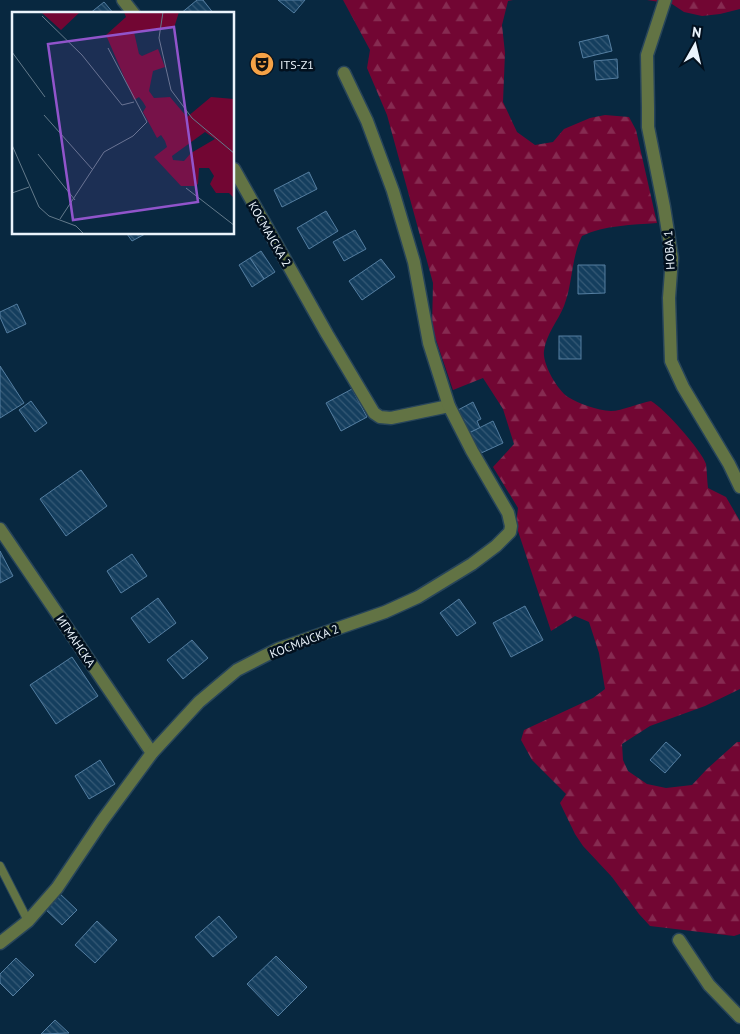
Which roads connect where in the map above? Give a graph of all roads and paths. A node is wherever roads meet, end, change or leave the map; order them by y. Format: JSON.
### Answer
{"nodes":[{"id":1,"x":123,"y":0,"type":"edge"},
{"id":2,"x":665,"y":0,"type":"edge"},
{"id":3,"x":132,"y":12,"type":"edge"},
{"id":4,"x":344,"y":73,"type":"dead end"},
{"id":5,"x":235,"y":171,"type":"edge"},
{"id":6,"x":449,"y":406,"type":"junction"},
{"id":7,"x":740,"y":488,"type":"edge"},
{"id":8,"x":0,"y":529,"type":"edge"},
{"id":9,"x":152,"y":753,"type":"junction"},
{"id":10,"x":0,"y":866,"type":"edge"},
{"id":11,"x":28,"y":921,"type":"junction"},
{"id":12,"x":679,"y":940,"type":"dead end"},
{"id":13,"x":0,"y":943,"type":"edge"},
{"id":14,"x":740,"y":1017,"type":"edge"}],
"edges":[{"from":1,"to":3,"type":"street"},
{"from":2,"to":7,"type":"street","name":"НОВА 1"},
{"from":4,"to":6,"type":"street","name":"КОСМАЈСКА 2"},
{"from":5,"to":6,"type":"street","name":"КОСМАЈСКА 2"},
{"from":6,"to":9,"type":"street","name":"КОСМАЈСКА 2"},
{"from":8,"to":9,"type":"street","name":"ИГМАНСКА"},
{"from":9,"to":11,"type":"street","name":"КОСМАЈСКА 2"},
{"from":10,"to":11,"type":"lane"},
{"from":11,"to":13,"type":"street","name":"КОСМАЈСКА 2"},
{"from":12,"to":14,"type":"street"}]}
